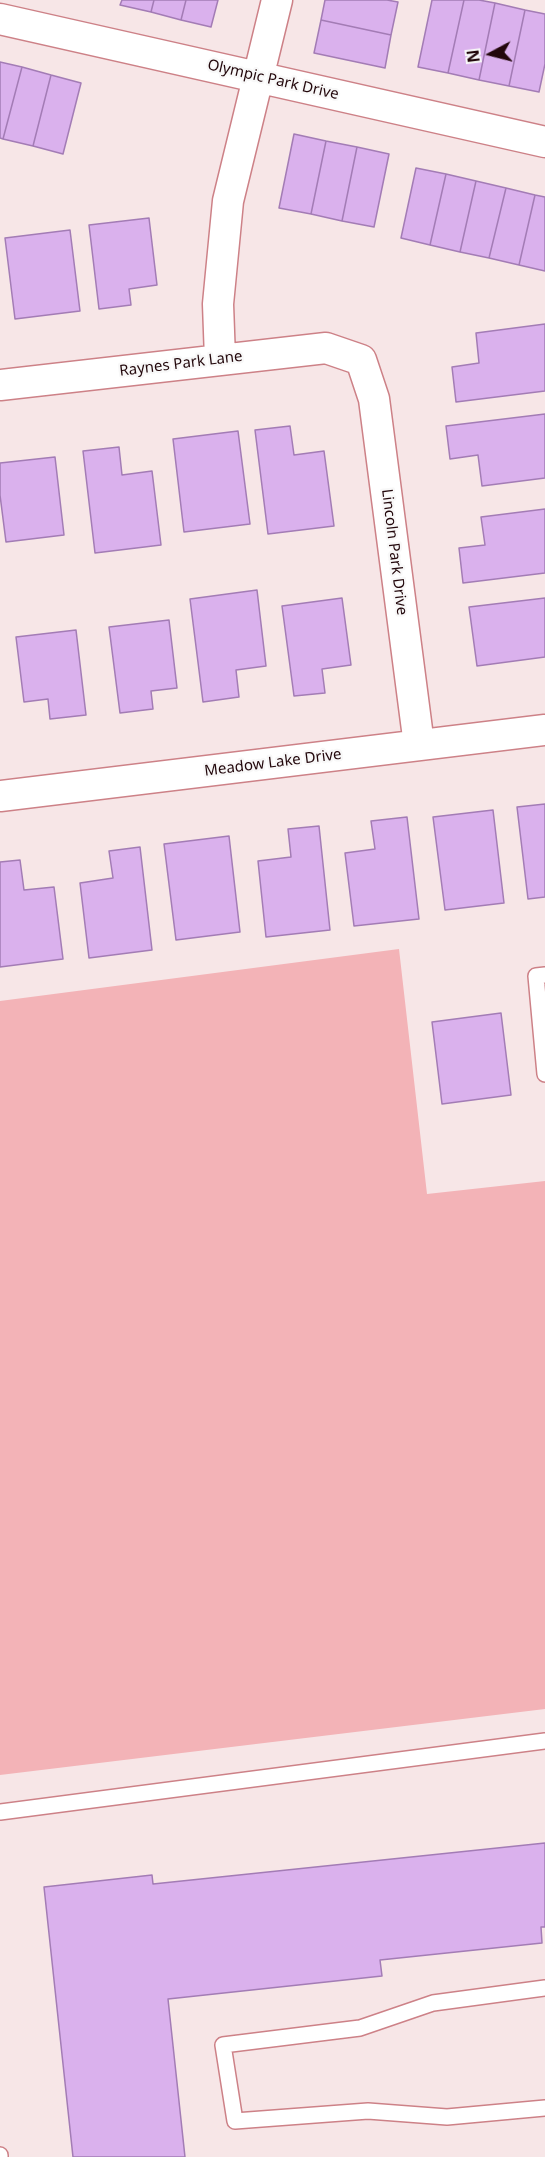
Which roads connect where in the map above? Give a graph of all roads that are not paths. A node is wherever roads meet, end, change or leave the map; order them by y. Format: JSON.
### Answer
{"nodes":[{"id":1,"x":277,"y":0,"type":"edge"},
{"id":2,"x":0,"y":19,"type":"edge"},
{"id":3,"x":257,"y":76,"type":"junction"},
{"id":4,"x":545,"y":142,"type":"edge"},
{"id":5,"x":220,"y":359,"type":"junction"},
{"id":6,"x":361,"y":360,"type":"joint"},
{"id":7,"x":0,"y":385,"type":"edge"},
{"id":8,"x":545,"y":730,"type":"edge"},
{"id":9,"x":419,"y":745,"type":"junction"},
{"id":10,"x":0,"y":796,"type":"edge"},
{"id":11,"x":545,"y":975,"type":"edge"},
{"id":12,"x":545,"y":1074,"type":"edge"},
{"id":13,"x":545,"y":1741,"type":"edge"},
{"id":14,"x":0,"y":1812,"type":"edge"},
{"id":15,"x":545,"y":1988,"type":"edge"},
{"id":16,"x":545,"y":2108,"type":"edge"}],
"edges":[{"from":1,"to":3,"type":"street"},
{"from":2,"to":3,"type":"street","name":"Olympic Park Drive"},
{"from":3,"to":4,"type":"street","name":"Olympic Park Drive"},
{"from":3,"to":5,"type":"street"},
{"from":5,"to":6,"type":"street","name":"Raynes Park Lane"},
{"from":5,"to":7,"type":"street","name":"Raynes Park Lane"},
{"from":6,"to":9,"type":"street","name":"Lincoln Park Drive"},
{"from":8,"to":9,"type":"street","name":"Meadow Lake Drive"},
{"from":9,"to":10,"type":"street","name":"Meadow Lake Drive"},
{"from":11,"to":12,"type":"lane"},
{"from":13,"to":14,"type":"lane"},
{"from":15,"to":16,"type":"lane"}]}
